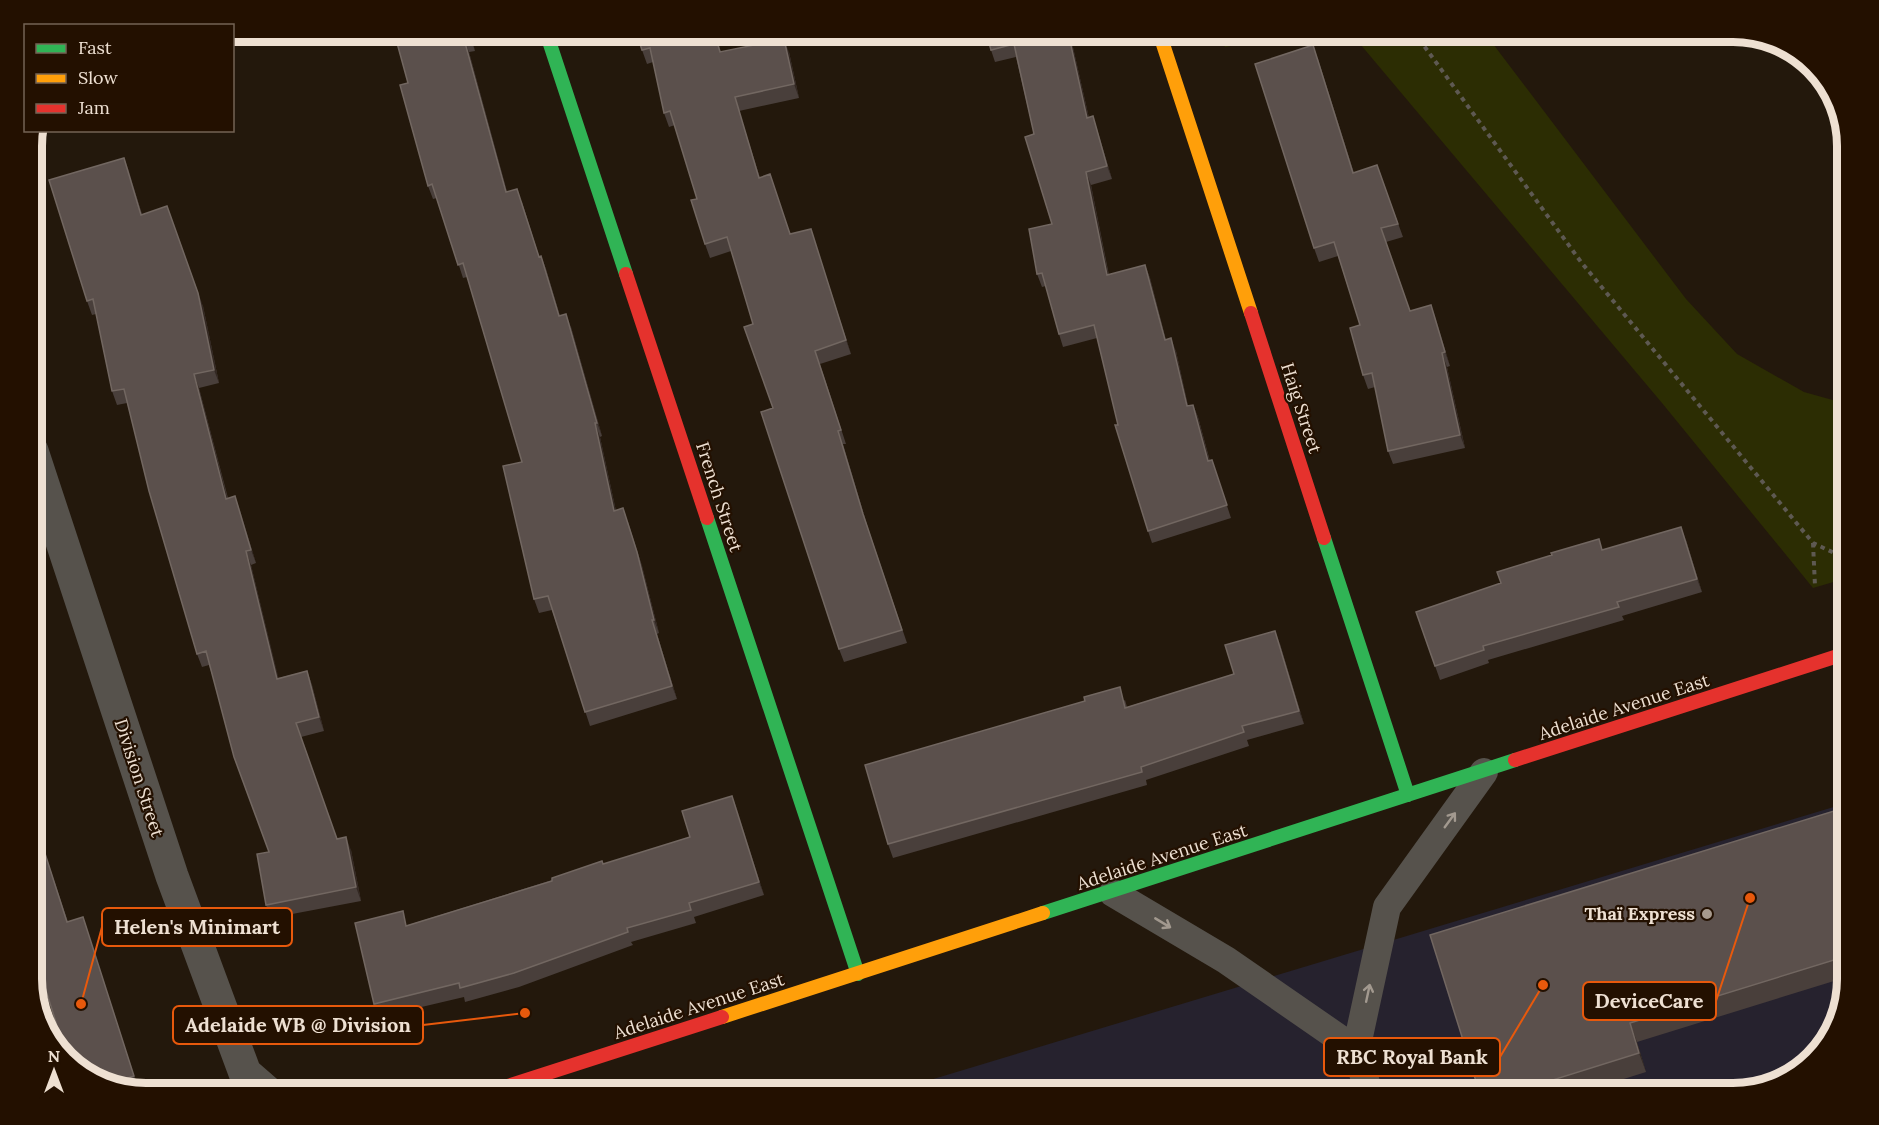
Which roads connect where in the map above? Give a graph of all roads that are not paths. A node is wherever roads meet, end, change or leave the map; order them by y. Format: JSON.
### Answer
{"nodes":[{"id":1,"x":549,"y":42,"type":"edge"},
{"id":2,"x":1163,"y":42,"type":"edge"},
{"id":3,"x":42,"y":482,"type":"edge"},
{"id":4,"x":1837,"y":656,"type":"edge"},
{"id":5,"x":1484,"y":772,"type":"junction"},
{"id":6,"x":1407,"y":795,"type":"junction"},
{"id":7,"x":1113,"y":893,"type":"junction"},
{"id":8,"x":858,"y":974,"type":"junction"},
{"id":9,"x":1356,"y":1050,"type":"junction"},
{"id":10,"x":256,"y":1083,"type":"edge"},
{"id":11,"x":520,"y":1083,"type":"edge"},
{"id":12,"x":1366,"y":1083,"type":"edge"}],
"edges":[{"from":1,"to":8,"type":"street","name":"French Street"},
{"from":2,"to":6,"type":"street","name":"Haig Street"},
{"from":3,"to":10,"type":"street","name":"Division Street"},
{"from":4,"to":5,"type":"street","name":"Adelaide Avenue East"},
{"from":5,"to":6,"type":"street","name":"Adelaide Avenue East"},
{"from":9,"to":5,"type":"lane","one_way":true},
{"from":6,"to":7,"type":"street","name":"Adelaide Avenue East"},
{"from":7,"to":8,"type":"street","name":"Adelaide Avenue East"},
{"from":7,"to":9,"type":"lane","one_way":true},
{"from":8,"to":11,"type":"street","name":"Adelaide Avenue East"},
{"from":9,"to":12,"type":"lane"}]}
